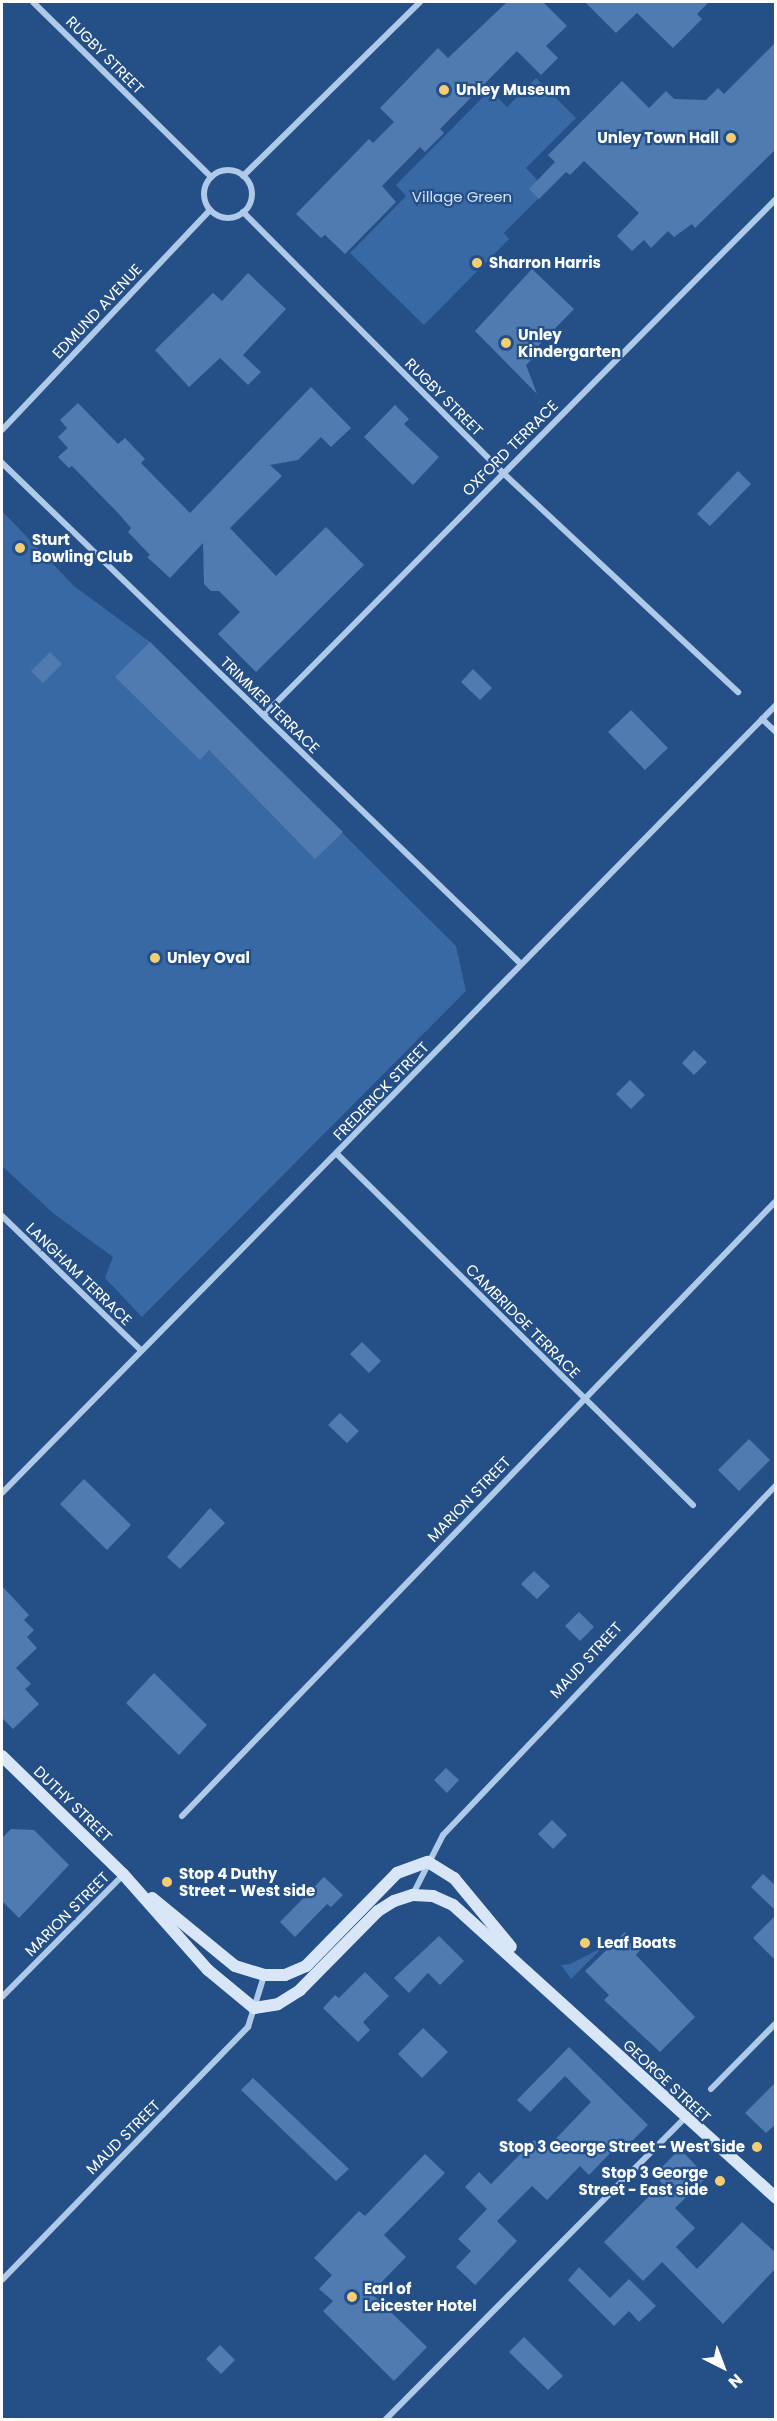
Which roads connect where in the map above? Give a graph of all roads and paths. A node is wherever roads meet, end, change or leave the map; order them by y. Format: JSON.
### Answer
{"nodes":[{"id":1,"x":33,"y":2,"type":"edge"},
{"id":2,"x":420,"y":2,"type":"edge"},
{"id":3,"x":243,"y":176,"type":"junction"},
{"id":4,"x":211,"y":177,"type":"junction"},
{"id":5,"x":776,"y":199,"type":"edge"},
{"id":6,"x":210,"y":210,"type":"junction"},
{"id":7,"x":243,"y":212,"type":"junction"},
{"id":8,"x":2,"y":430,"type":"edge"},
{"id":9,"x":2,"y":463,"type":"edge"},
{"id":10,"x":502,"y":472,"type":"junction"},
{"id":11,"x":738,"y":692,"type":"dead end"},
{"id":12,"x":776,"y":705,"type":"edge"},
{"id":13,"x":264,"y":715,"type":"junction"},
{"id":14,"x":762,"y":718,"type":"junction"},
{"id":15,"x":776,"y":732,"type":"edge"},
{"id":16,"x":521,"y":964,"type":"junction"},
{"id":17,"x":337,"y":1154,"type":"junction"},
{"id":18,"x":776,"y":1201,"type":"edge"},
{"id":19,"x":2,"y":1216,"type":"edge"},
{"id":20,"x":141,"y":1350,"type":"junction"},
{"id":21,"x":584,"y":1397,"type":"junction"},
{"id":22,"x":776,"y":1485,"type":"edge"},
{"id":23,"x":2,"y":1493,"type":"edge"},
{"id":24,"x":693,"y":1505,"type":"dead end"},
{"id":25,"x":2,"y":1756,"type":"edge"},
{"id":26,"x":182,"y":1816,"type":"dead end"},
{"id":27,"x":428,"y":1862,"type":"junction"},
{"id":28,"x":123,"y":1874,"type":"junction"},
{"id":29,"x":413,"y":1895,"type":"junction"},
{"id":30,"x":264,"y":1975,"type":"junction"},
{"id":31,"x":541,"y":1983,"type":"junction"},
{"id":32,"x":2,"y":1996,"type":"edge"},
{"id":33,"x":254,"y":2008,"type":"junction"},
{"id":34,"x":776,"y":2023,"type":"edge"},
{"id":35,"x":711,"y":2089,"type":"dead end"},
{"id":36,"x":685,"y":2118,"type":"junction"},
{"id":37,"x":776,"y":2198,"type":"edge"},
{"id":38,"x":2,"y":2280,"type":"edge"},
{"id":39,"x":385,"y":2420,"type":"edge"}],
"edges":[{"from":1,"to":4,"type":"street","name":"RUGBY STREET"},
{"from":2,"to":3,"type":"street"},
{"from":3,"to":4,"type":"street"},
{"from":3,"to":7,"type":"street"},
{"from":4,"to":6,"type":"street"},
{"from":5,"to":10,"type":"street","name":"OXFORD TERRACE"},
{"from":6,"to":7,"type":"street"},
{"from":6,"to":8,"type":"street","name":"EDMUND AVENUE"},
{"from":7,"to":10,"type":"street","name":"RUGBY STREET"},
{"from":9,"to":13,"type":"street","name":"TRIMMER TERRACE"},
{"from":10,"to":11,"type":"street","name":"RUGBY STREET"},
{"from":10,"to":13,"type":"street","name":"OXFORD TERRACE"},
{"from":12,"to":14,"type":"street","name":"FREDERICK STREET"},
{"from":13,"to":16,"type":"street","name":"TRIMMER TERRACE"},
{"from":14,"to":15,"type":"street"},
{"from":14,"to":16,"type":"street","name":"FREDERICK STREET"},
{"from":16,"to":17,"type":"street","name":"FREDERICK STREET"},
{"from":17,"to":20,"type":"street","name":"FREDERICK STREET"},
{"from":17,"to":21,"type":"street","name":"CAMBRIDGE TERRACE"},
{"from":18,"to":21,"type":"street","name":"MARION STREET"},
{"from":19,"to":20,"type":"street","name":"LANGHAM TERRACE"},
{"from":20,"to":23,"type":"street","name":"FREDERICK STREET"},
{"from":21,"to":24,"type":"street","name":"CAMBRIDGE TERRACE"},
{"from":21,"to":26,"type":"street","name":"MARION STREET"},
{"from":22,"to":27,"type":"street","name":"MAUD STREET"},
{"from":25,"to":28,"type":"street","name":"DUTHY STREET"},
{"from":27,"to":29,"type":"street","name":"MAUD STREET"},
{"from":27,"to":30,"type":"street"},
{"from":27,"to":31,"type":"street","name":"GEORGE STREET"},
{"from":28,"to":30,"type":"street","name":"DUTHY STREET"},
{"from":28,"to":32,"type":"street","name":"MARION STREET"},
{"from":28,"to":33,"type":"street","name":"DUTHY STREET"},
{"from":29,"to":31,"type":"street","name":"GEORGE STREET"},
{"from":29,"to":33,"type":"street"},
{"from":30,"to":33,"type":"street","name":"MAUD STREET"},
{"from":31,"to":36,"type":"street","name":"GEORGE STREET"},
{"from":33,"to":38,"type":"street","name":"MAUD STREET"},
{"from":34,"to":35,"type":"street"},
{"from":36,"to":37,"type":"street","name":"GEORGE STREET"},
{"from":36,"to":39,"type":"street"}]}
